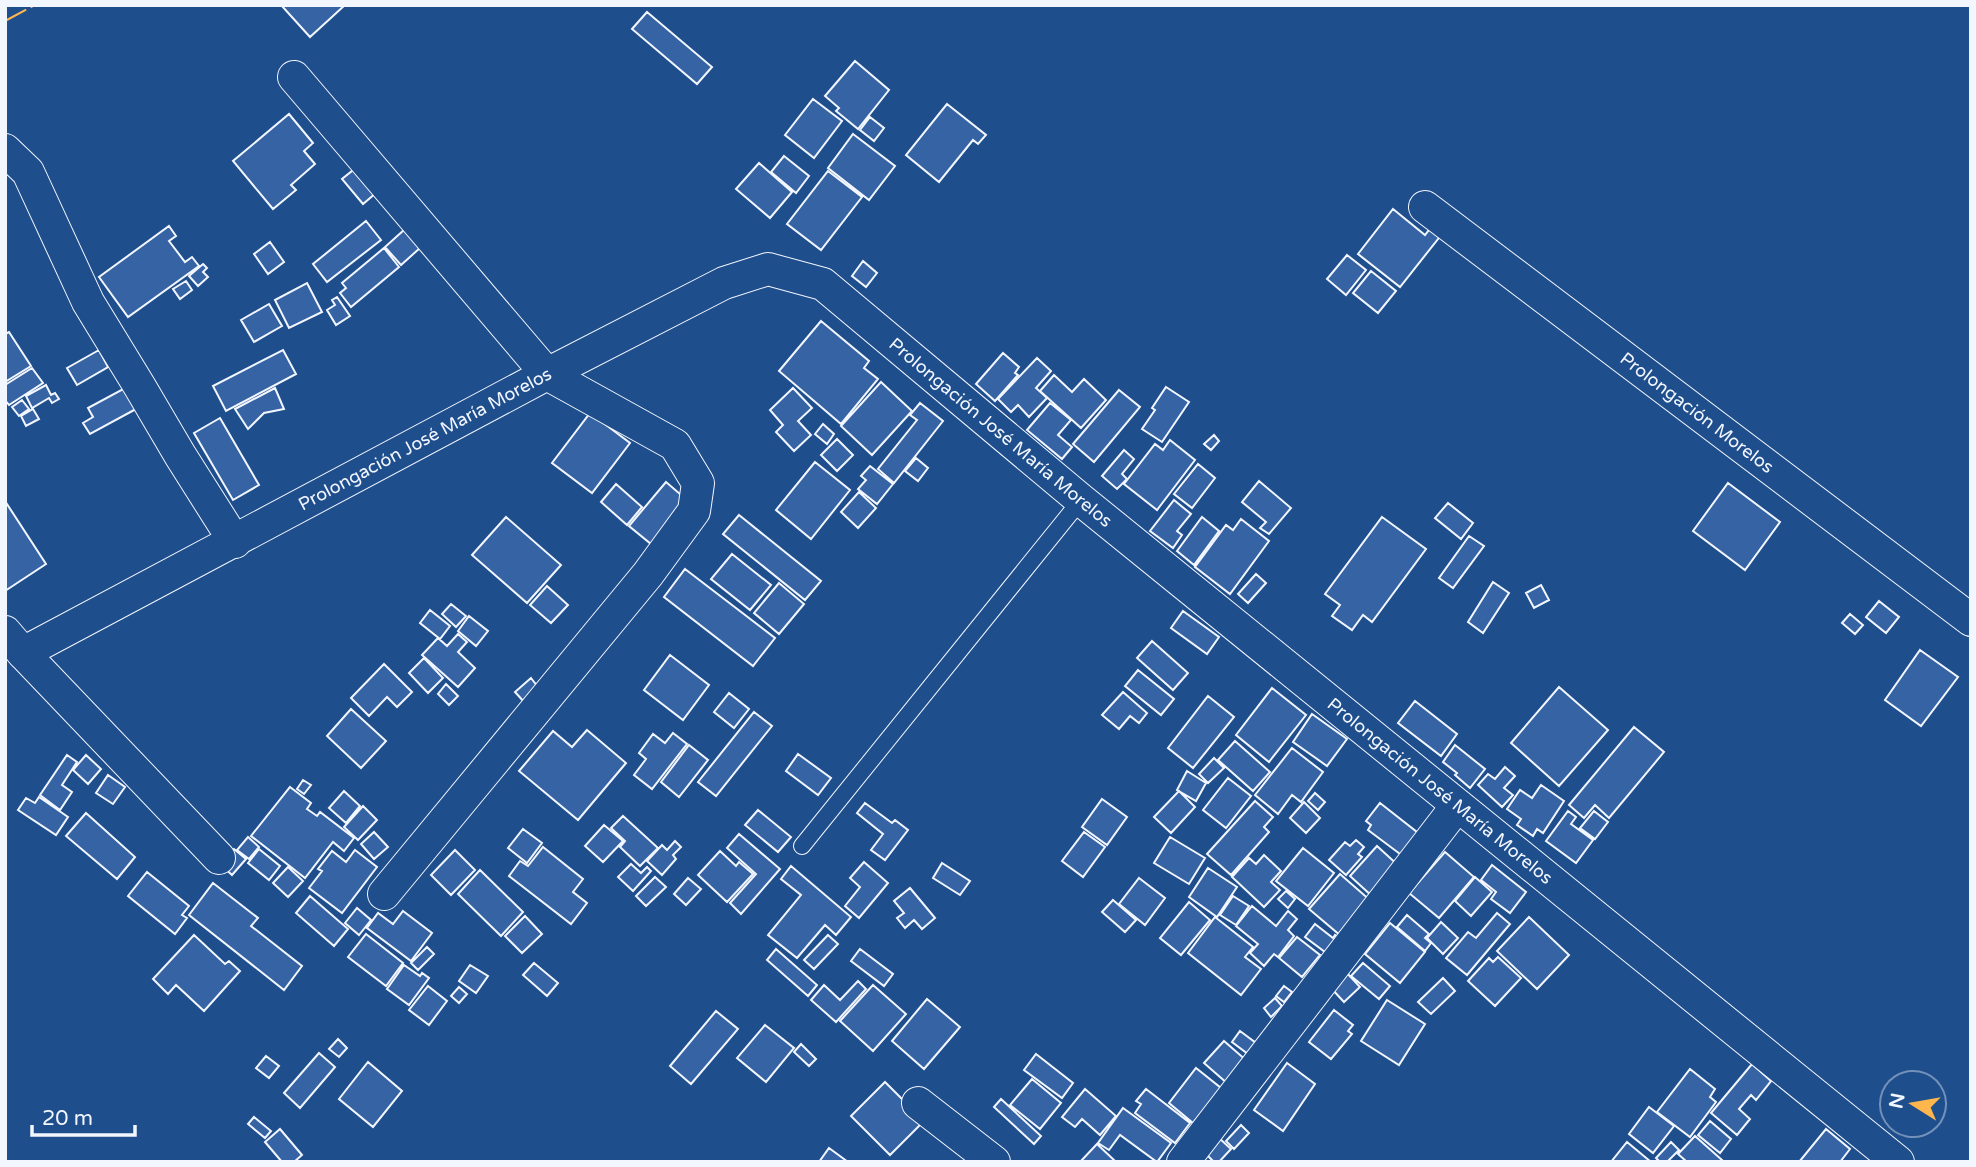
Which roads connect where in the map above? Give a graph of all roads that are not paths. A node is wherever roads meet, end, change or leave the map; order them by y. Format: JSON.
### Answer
{"nodes":[{"id":1,"x":294,"y":77,"type":"dead end"},
{"id":2,"x":5,"y":150,"type":"edge"},
{"id":3,"x":1425,"y":207,"type":"dead end"},
{"id":4,"x":547,"y":374,"type":"junction"},
{"id":5,"x":1081,"y":500,"type":"junction"},
{"id":6,"x":235,"y":542,"type":"junction"},
{"id":7,"x":1971,"y":620,"type":"edge"},
{"id":8,"x":14,"y":643,"type":"edge"},
{"id":9,"x":1457,"y":806,"type":"junction"},
{"id":10,"x":802,"y":846,"type":"dead end"},
{"id":11,"x":219,"y":858,"type":"dead end"},
{"id":12,"x":384,"y":894,"type":"dead end"},
{"id":13,"x":918,"y":1103,"type":"dead end"},
{"id":14,"x":994,"y":1162,"type":"edge"},
{"id":15,"x":1183,"y":1162,"type":"edge"},
{"id":16,"x":1898,"y":1162,"type":"edge"}],
"edges":[{"from":1,"to":4,"type":"street"},
{"from":2,"to":6,"type":"street"},
{"from":3,"to":7,"type":"street","name":"Prolongación Morelos"},
{"from":4,"to":5,"type":"street","name":"Prolongación José María Morelos"},
{"from":4,"to":6,"type":"street","name":"Prolongación José María Morelos"},
{"from":4,"to":12,"type":"street"},
{"from":5,"to":9,"type":"street","name":"Prolongación José María Morelos"},
{"from":5,"to":10,"type":"lane"},
{"from":6,"to":8,"type":"street","name":"Prolongación José María Morelos"},
{"from":8,"to":11,"type":"street"},
{"from":9,"to":15,"type":"street"},
{"from":9,"to":16,"type":"street","name":"Prolongación José María Morelos"},
{"from":13,"to":14,"type":"street"}]}
